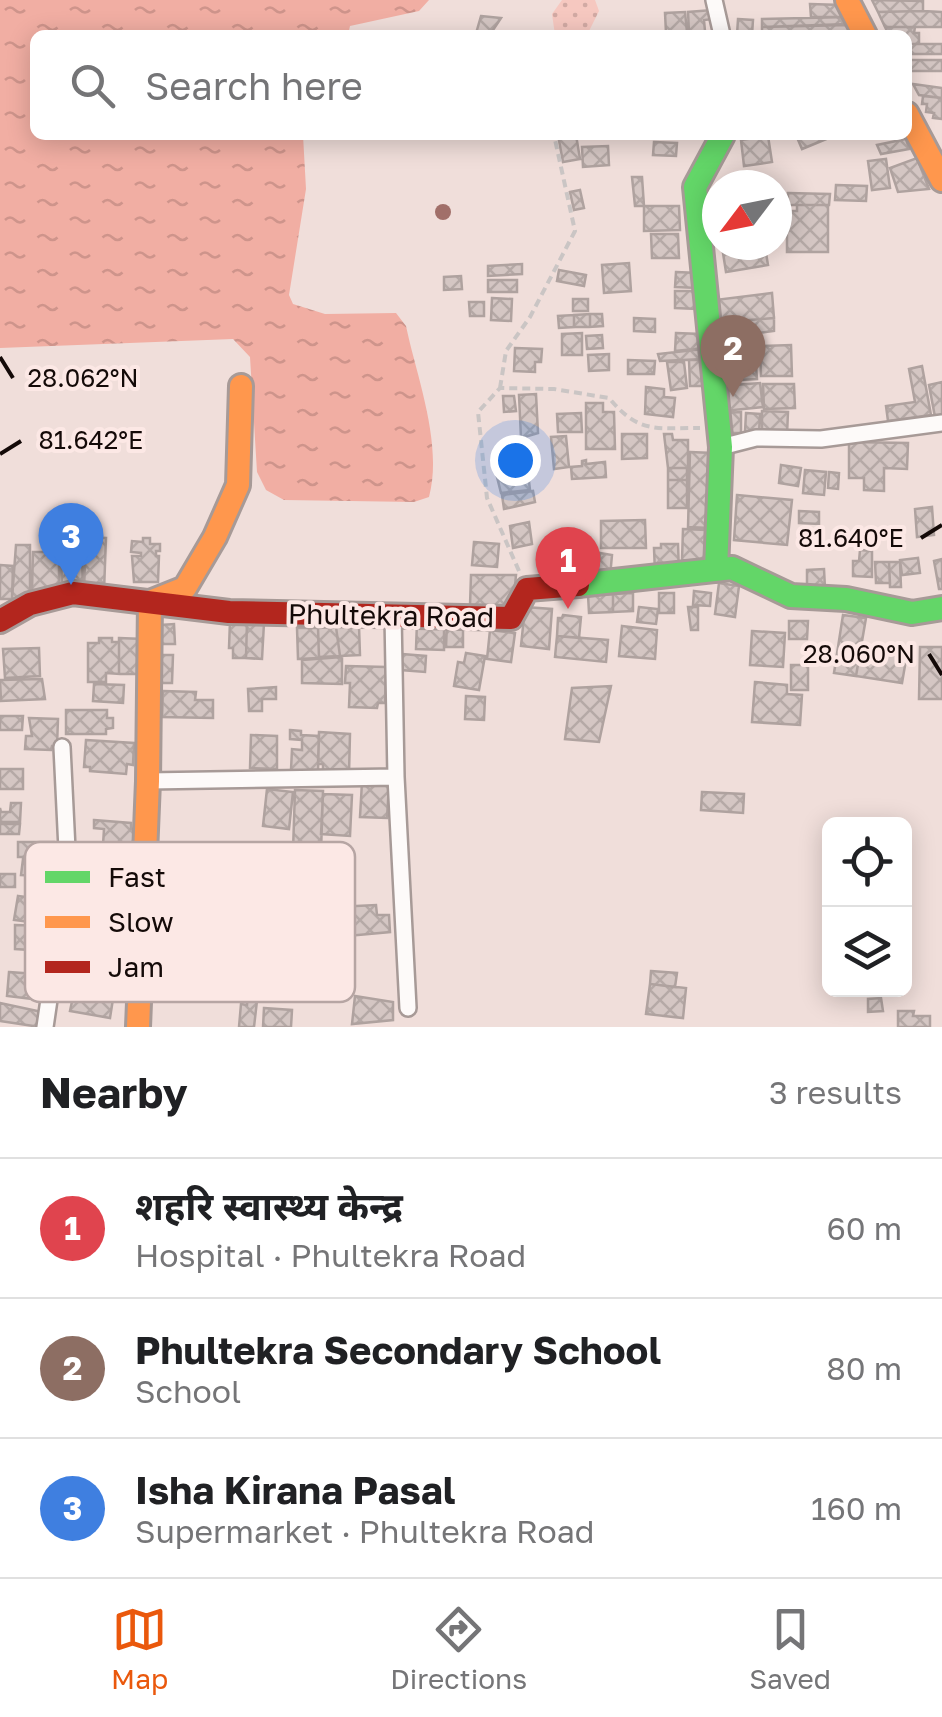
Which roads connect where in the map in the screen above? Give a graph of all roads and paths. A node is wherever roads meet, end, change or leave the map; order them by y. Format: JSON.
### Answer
{"nodes":[{"id":1,"x":714,"y":0,"type":"edge"},
{"id":2,"x":847,"y":0,"type":"edge"},
{"id":3,"x":721,"y":30,"type":"edge"},
{"id":4,"x":862,"y":30,"type":"edge"},
{"id":5,"x":912,"y":123,"type":"edge"},
{"id":6,"x":555,"y":140,"type":"edge"},
{"id":7,"x":721,"y":140,"type":"edge"},
{"id":8,"x":942,"y":180,"type":"edge"},
{"id":9,"x":241,"y":386,"type":"dead end"},
{"id":10,"x":500,"y":388,"type":"junction"},
{"id":11,"x":942,"y":423,"type":"edge"},
{"id":12,"x":720,"y":438,"type":"junction"},
{"id":13,"x":716,"y":570,"type":"junction"},
{"id":14,"x":527,"y":590,"type":"junction"},
{"id":15,"x":150,"y":602,"type":"junction"},
{"id":16,"x":942,"y":608,"type":"edge"},
{"id":17,"x":393,"y":615,"type":"junction"},
{"id":18,"x":0,"y":621,"type":"edge"},
{"id":19,"x":62,"y":747,"type":"dead end"},
{"id":20,"x":396,"y":777,"type":"junction"},
{"id":21,"x":148,"y":781,"type":"junction"},
{"id":22,"x":67,"y":842,"type":"edge"},
{"id":23,"x":146,"y":842,"type":"edge"},
{"id":24,"x":49,"y":1002,"type":"edge"},
{"id":25,"x":139,"y":1002,"type":"edge"},
{"id":26,"x":408,"y":1008,"type":"dead end"},
{"id":27,"x":45,"y":1027,"type":"edge"},
{"id":28,"x":138,"y":1027,"type":"edge"}],
"edges":[{"from":1,"to":3,"type":"street"},
{"from":2,"to":4,"type":"street"},
{"from":5,"to":8,"type":"street"},
{"from":6,"to":10,"type":"path"},
{"from":7,"to":12,"type":"street"},
{"from":9,"to":15,"type":"street"},
{"from":10,"to":12,"type":"path"},
{"from":10,"to":14,"type":"path"},
{"from":11,"to":12,"type":"street"},
{"from":12,"to":13,"type":"street"},
{"from":13,"to":14,"type":"street","name":"Phultekra Road"},
{"from":13,"to":16,"type":"street","name":"Phultekra Road"},
{"from":14,"to":17,"type":"street","name":"Phultekra Road"},
{"from":15,"to":17,"type":"street","name":"Phultekra Road"},
{"from":15,"to":18,"type":"street","name":"Phultekra Road"},
{"from":15,"to":21,"type":"street"},
{"from":17,"to":20,"type":"street"},
{"from":19,"to":22,"type":"street"},
{"from":20,"to":21,"type":"street"},
{"from":20,"to":26,"type":"street"},
{"from":21,"to":23,"type":"street"},
{"from":24,"to":27,"type":"street"},
{"from":25,"to":28,"type":"street"}]}
